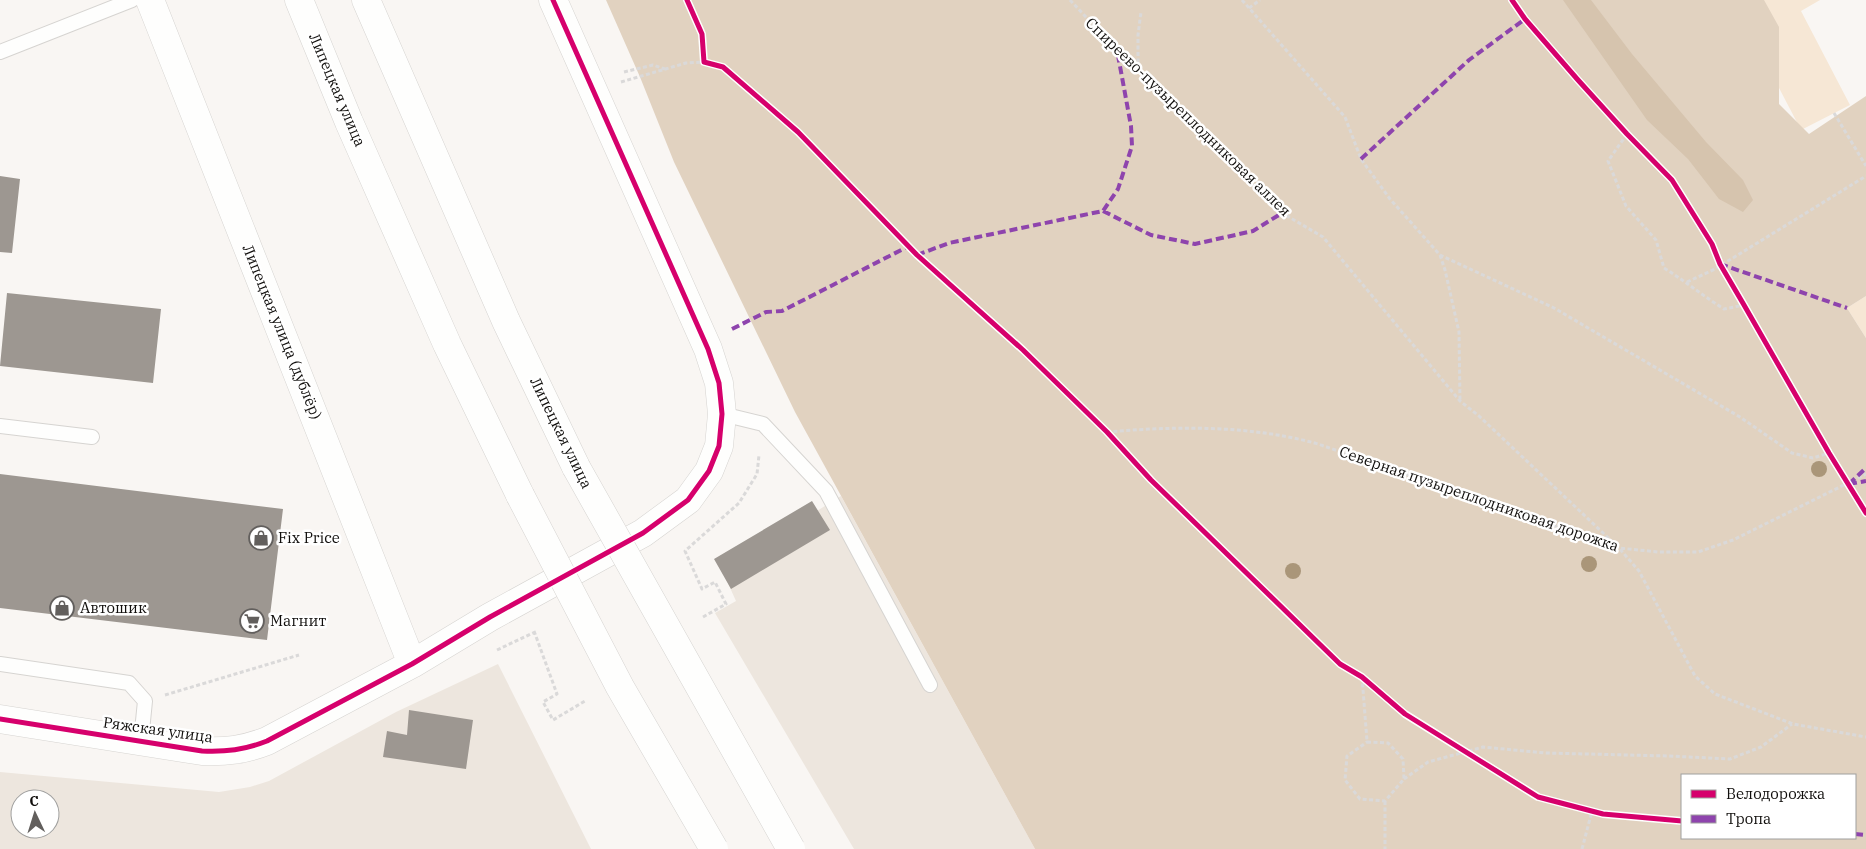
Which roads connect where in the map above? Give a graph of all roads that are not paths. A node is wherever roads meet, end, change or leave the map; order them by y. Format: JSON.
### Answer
{"nodes":[{"id":1,"x":132,"y":0,"type":"edge"},
{"id":2,"x":150,"y":0,"type":"edge"},
{"id":3,"x":299,"y":0,"type":"edge"},
{"id":4,"x":366,"y":0,"type":"edge"},
{"id":5,"x":553,"y":0,"type":"edge"},
{"id":6,"x":0,"y":52,"type":"edge"},
{"id":7,"x":722,"y":414,"type":"junction"},
{"id":8,"x":0,"y":426,"type":"edge"},
{"id":9,"x":92,"y":437,"type":"dead end"},
{"id":10,"x":0,"y":664,"type":"edge"},
{"id":11,"x":412,"y":664,"type":"junction"},
{"id":12,"x":930,"y":686,"type":"dead end"},
{"id":13,"x":0,"y":719,"type":"edge"},
{"id":14,"x":141,"y":741,"type":"junction"},
{"id":15,"x":714,"y":849,"type":"edge"},
{"id":16,"x":791,"y":849,"type":"edge"}],
"edges":[{"from":1,"to":6,"type":"lane"},
{"from":2,"to":11,"type":"street","name":"Липецкая улица (дублёр)"},
{"from":3,"to":15,"type":"street","name":"Липецкая улица","bridge":true},
{"from":4,"to":16,"type":"street","name":"Липецкая улица","bridge":true},
{"from":5,"to":7,"type":"street","name":"Ряжская улица"},
{"from":7,"to":11,"type":"street","name":"Ряжская улица"},
{"from":7,"to":12,"type":"lane"},
{"from":8,"to":9,"type":"lane"},
{"from":10,"to":14,"type":"lane"},
{"from":11,"to":14,"type":"street","name":"Ряжская улица"},
{"from":13,"to":14,"type":"street","name":"Ряжская улица"}]}
